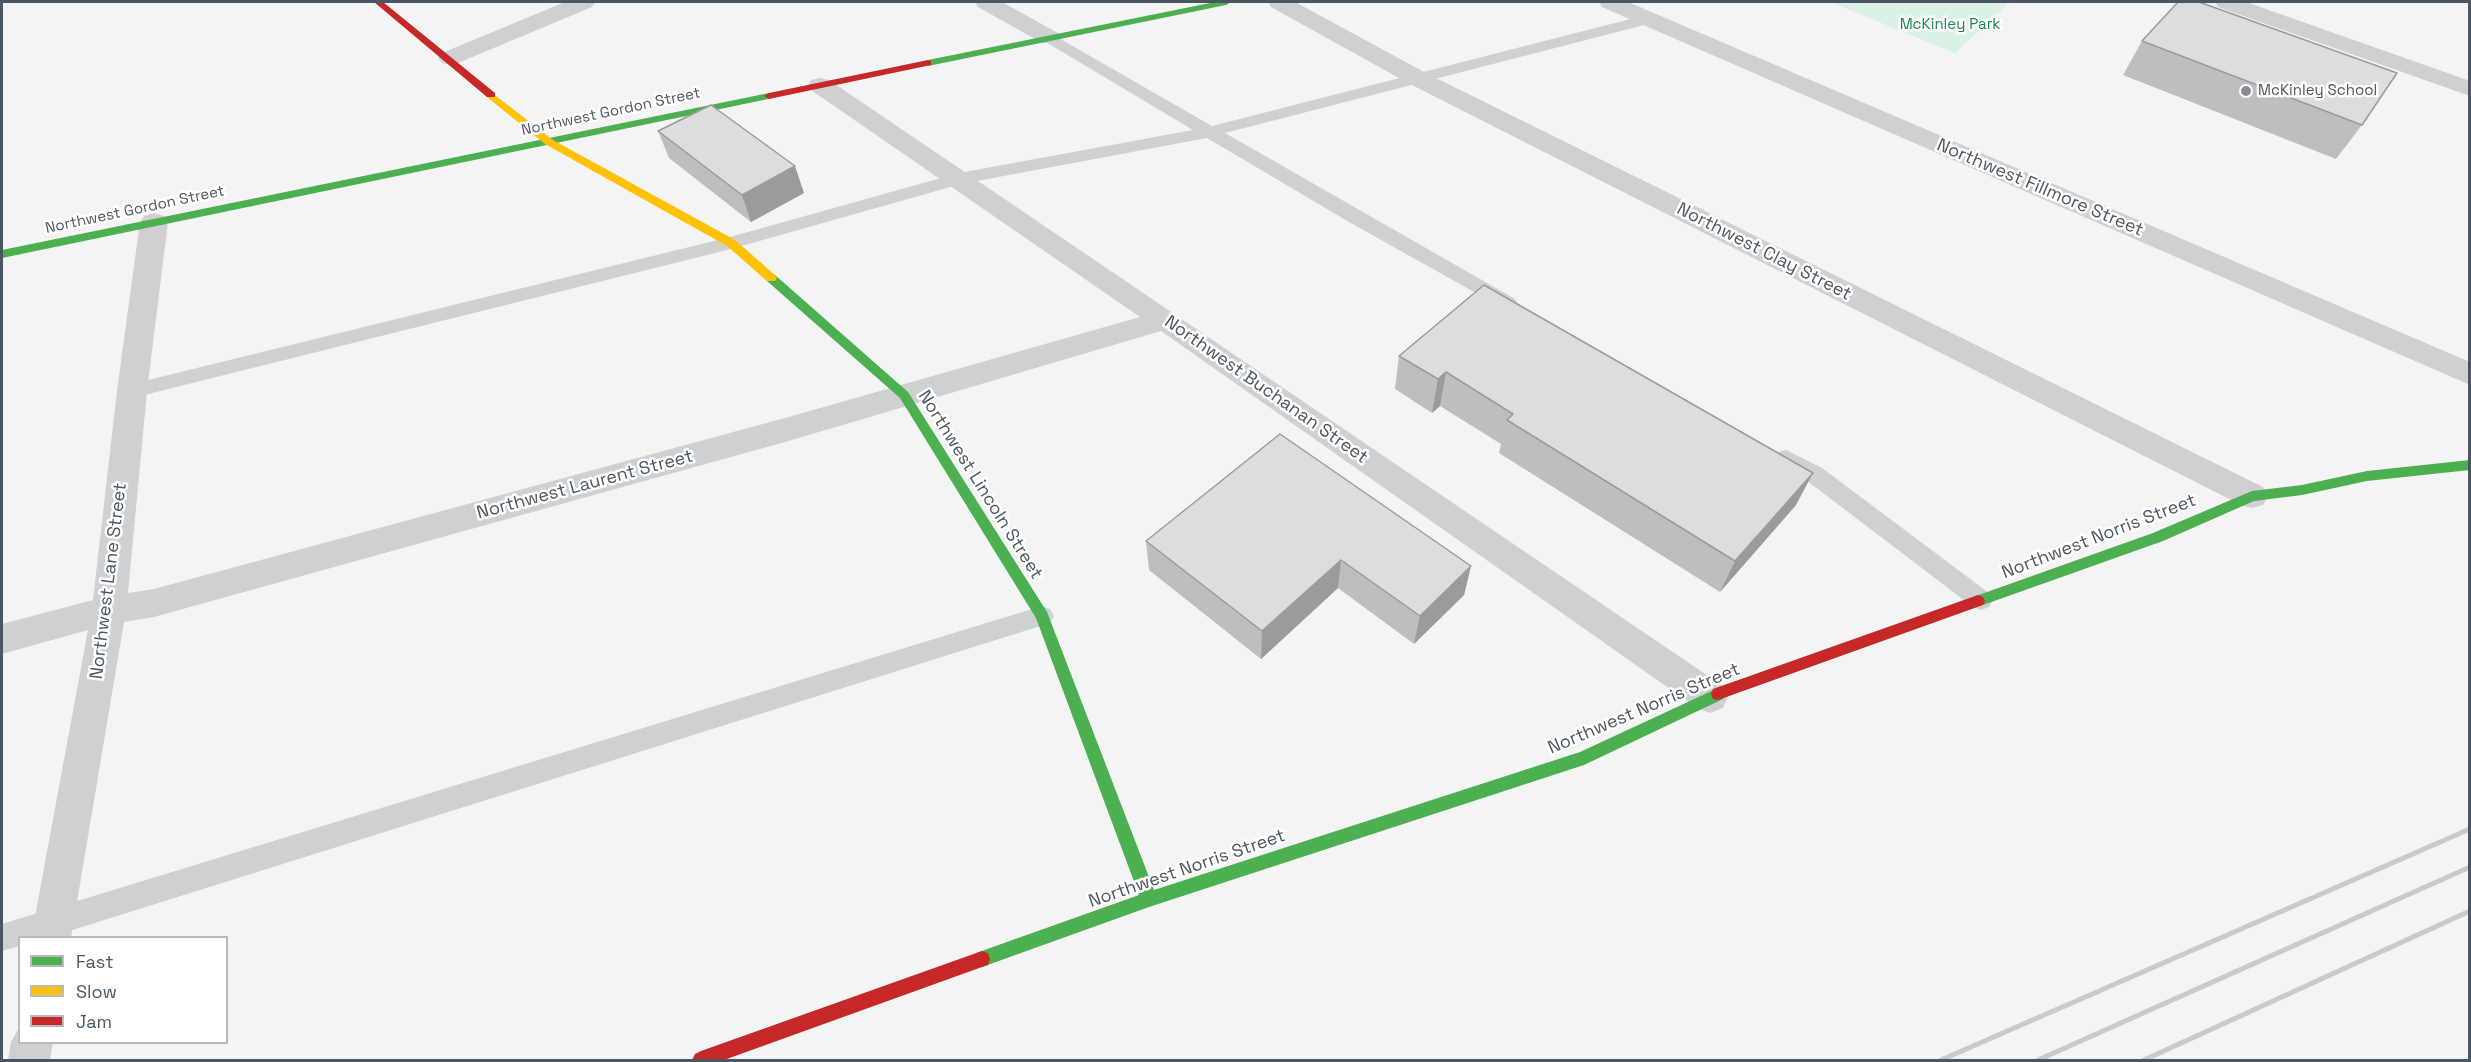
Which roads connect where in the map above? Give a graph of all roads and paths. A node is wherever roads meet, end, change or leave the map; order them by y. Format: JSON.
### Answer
{"nodes":[{"id":1,"x":378,"y":2,"type":"edge"},
{"id":2,"x":584,"y":2,"type":"edge"},
{"id":3,"x":986,"y":2,"type":"edge"},
{"id":4,"x":1226,"y":2,"type":"edge"},
{"id":5,"x":1279,"y":2,"type":"edge"},
{"id":6,"x":1610,"y":2,"type":"edge"},
{"id":7,"x":2226,"y":2,"type":"edge"},
{"id":8,"x":1650,"y":19,"type":"junction"},
{"id":9,"x":1050,"y":38,"type":"junction"},
{"id":10,"x":450,"y":58,"type":"junction"},
{"id":11,"x":1417,"y":78,"type":"junction"},
{"id":12,"x":820,"y":85,"type":"junction"},
{"id":13,"x":2469,"y":89,"type":"edge"},
{"id":14,"x":1209,"y":132,"type":"junction"},
{"id":15,"x":549,"y":142,"type":"junction"},
{"id":16,"x":959,"y":180,"type":"junction"},
{"id":17,"x":154,"y":222,"type":"junction"},
{"id":18,"x":731,"y":243,"type":"junction"},
{"id":19,"x":2,"y":254,"type":"edge"},
{"id":20,"x":1522,"y":312,"type":"edge"},
{"id":21,"x":1165,"y":320,"type":"junction"},
{"id":22,"x":2469,"y":374,"type":"edge"},
{"id":23,"x":132,"y":392,"type":"junction"},
{"id":24,"x":904,"y":395,"type":"junction"},
{"id":25,"x":1772,"y":451,"type":"edge"},
{"id":26,"x":2469,"y":465,"type":"edge"},
{"id":27,"x":2252,"y":496,"type":"junction"},
{"id":28,"x":1981,"y":600,"type":"junction"},
{"id":29,"x":110,"y":610,"type":"junction"},
{"id":30,"x":1042,"y":616,"type":"junction"},
{"id":31,"x":2,"y":639,"type":"edge"},
{"id":32,"x":1710,"y":697,"type":"junction"},
{"id":33,"x":1149,"y":899,"type":"junction"},
{"id":34,"x":52,"y":930,"type":"edge"},
{"id":35,"x":2,"y":938,"type":"edge"},
{"id":36,"x":32,"y":1044,"type":"edge"},
{"id":37,"x":29,"y":1060,"type":"edge"},
{"id":38,"x":701,"y":1060,"type":"edge"}],
"edges":[{"from":1,"to":10,"type":"street"},
{"from":2,"to":10,"type":"street"},
{"from":3,"to":9,"type":"street"},
{"from":4,"to":9,"type":"street","name":"Northwest Gordon Street"},
{"from":5,"to":11,"type":"street","name":"Northwest Clay Street"},
{"from":6,"to":8,"type":"street","name":"Northwest Fillmore Street"},
{"from":7,"to":13,"type":"street"},
{"from":8,"to":11,"type":"lane"},
{"from":8,"to":22,"type":"street","name":"Northwest Fillmore Street"},
{"from":9,"to":12,"type":"street","name":"Northwest Gordon Street"},
{"from":9,"to":14,"type":"lane"},
{"from":10,"to":15,"type":"street"},
{"from":11,"to":14,"type":"lane"},
{"from":11,"to":27,"type":"street","name":"Northwest Clay Street"},
{"from":12,"to":15,"type":"street","name":"Northwest Gordon Street"},
{"from":12,"to":16,"type":"street","name":"Northwest Buchanan Street"},
{"from":14,"to":16,"type":"lane"},
{"from":14,"to":20,"type":"lane"},
{"from":15,"to":17,"type":"street","name":"Northwest Gordon Street"},
{"from":15,"to":18,"type":"street","name":"Northwest Lincoln Street"},
{"from":16,"to":18,"type":"lane"},
{"from":16,"to":21,"type":"street","name":"Northwest Buchanan Street"},
{"from":17,"to":19,"type":"street","name":"Northwest Gordon Street"},
{"from":17,"to":23,"type":"street","name":"Northwest Lane Street"},
{"from":18,"to":23,"type":"lane"},
{"from":18,"to":24,"type":"street","name":"Northwest Lincoln Street"},
{"from":21,"to":24,"type":"street","name":"Northwest Laurent Street"},
{"from":21,"to":32,"type":"street","name":"Northwest Buchanan Street"},
{"from":23,"to":29,"type":"street","name":"Northwest Lane Street"},
{"from":24,"to":29,"type":"street","name":"Northwest Laurent Street"},
{"from":24,"to":30,"type":"street","name":"Northwest Lincoln Street"},
{"from":25,"to":28,"type":"lane"},
{"from":26,"to":27,"type":"street","name":"Northwest Norris Street"},
{"from":27,"to":28,"type":"street","name":"Northwest Norris Street"},
{"from":28,"to":32,"type":"street","name":"Northwest Norris Street"},
{"from":29,"to":31,"type":"street","name":"Northwest Laurent Street"},
{"from":29,"to":34,"type":"street","name":"Northwest Lane Street"},
{"from":30,"to":33,"type":"street","name":"Northwest Lincoln Street"},
{"from":30,"to":34,"type":"lane"},
{"from":32,"to":33,"type":"street","name":"Northwest Norris Street"},
{"from":33,"to":38,"type":"street","name":"Northwest Norris Street"},
{"from":34,"to":35,"type":"lane"},
{"from":36,"to":37,"type":"street"}]}
